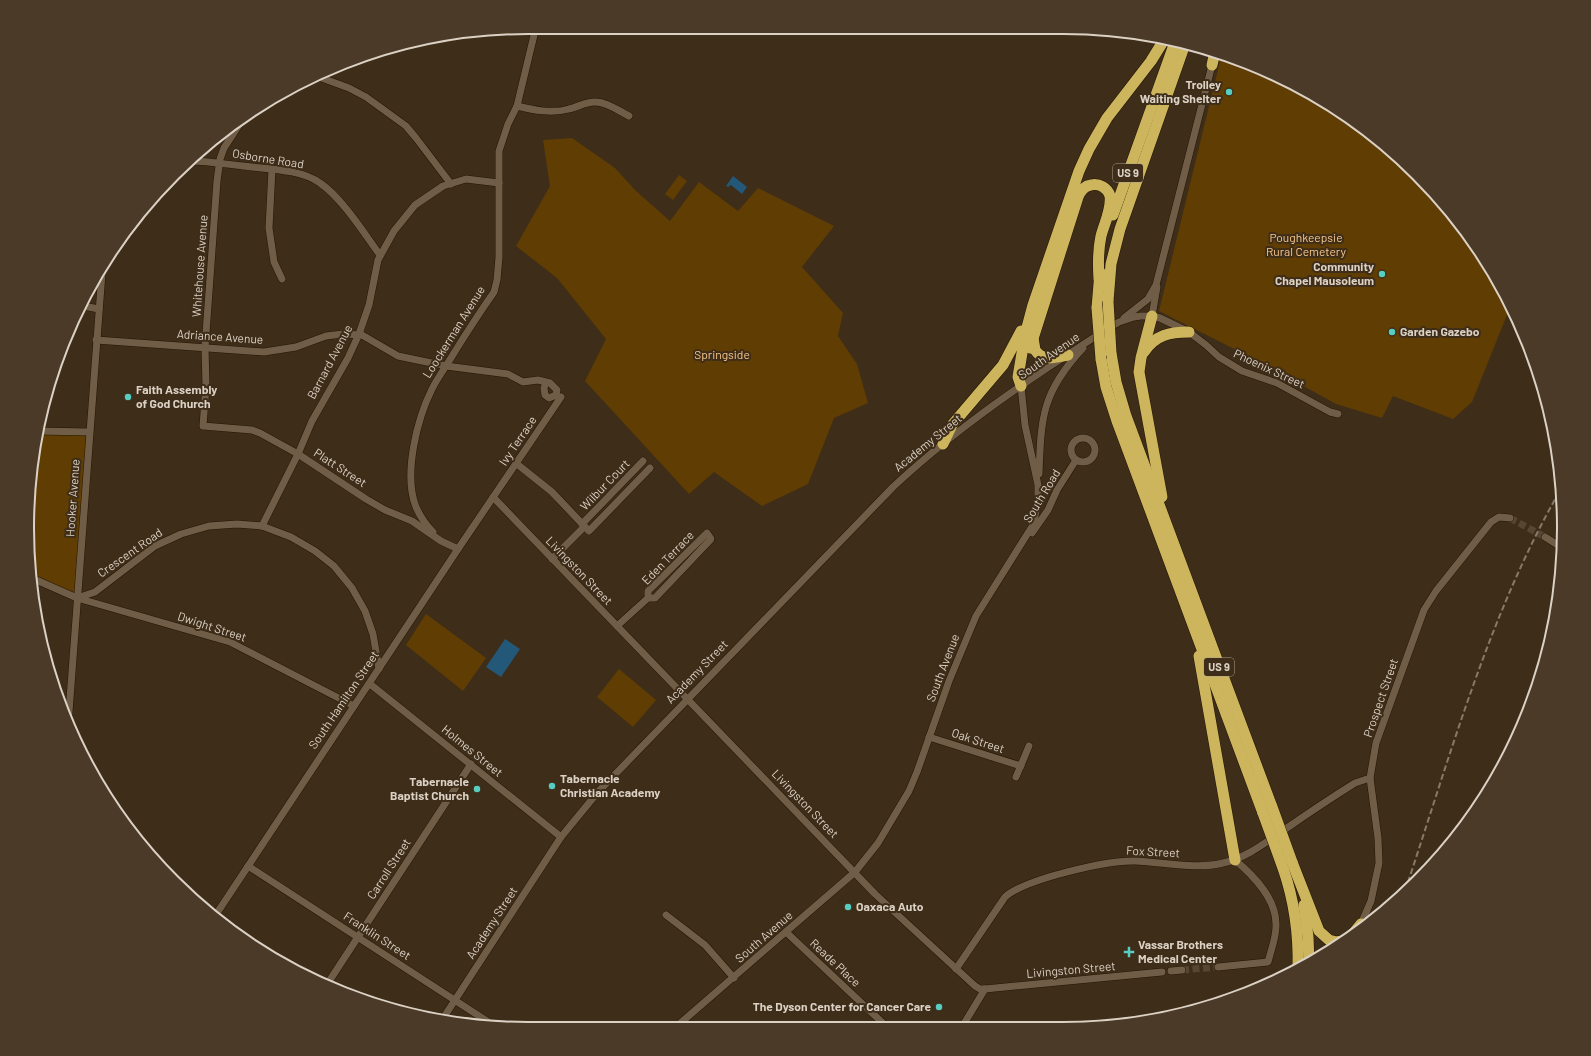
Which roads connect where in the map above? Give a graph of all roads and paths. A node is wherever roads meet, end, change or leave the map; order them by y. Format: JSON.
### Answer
{"nodes":[{"id":1,"x":534,"y":34,"type":"edge"},
{"id":2,"x":1162,"y":44,"type":"edge"},
{"id":3,"x":1173,"y":47,"type":"edge"},
{"id":4,"x":1183,"y":49,"type":"edge"},
{"id":5,"x":1214,"y":58,"type":"edge"},
{"id":6,"x":1212,"y":65,"type":"joint"},
{"id":7,"x":323,"y":79,"type":"edge"},
{"id":8,"x":517,"y":106,"type":"junction"},
{"id":9,"x":629,"y":116,"type":"dead end"},
{"id":10,"x":236,"y":130,"type":"edge"},
{"id":11,"x":198,"y":161,"type":"edge"},
{"id":12,"x":220,"y":163,"type":"junction"},
{"id":13,"x":272,"y":170,"type":"junction"},
{"id":14,"x":499,"y":183,"type":"junction"},
{"id":15,"x":451,"y":184,"type":"junction"},
{"id":16,"x":380,"y":255,"type":"junction"},
{"id":17,"x":1158,"y":278,"type":"junction"},
{"id":18,"x":102,"y":279,"type":"edge"},
{"id":19,"x":282,"y":279,"type":"dead end"},
{"id":20,"x":1099,"y":279,"type":"junction"},
{"id":21,"x":1033,"y":305,"type":"junction"},
{"id":22,"x":87,"y":307,"type":"edge"},
{"id":23,"x":99,"y":309,"type":"junction"},
{"id":24,"x":1152,"y":316,"type":"junction"},
{"id":25,"x":1112,"y":326,"type":"junction"},
{"id":26,"x":1034,"y":330,"type":"junction"},
{"id":27,"x":1189,"y":332,"type":"junction"},
{"id":28,"x":359,"y":334,"type":"junction"},
{"id":29,"x":96,"y":340,"type":"junction"},
{"id":30,"x":1090,"y":341,"type":"junction"},
{"id":31,"x":205,"y":347,"type":"junction"},
{"id":32,"x":1068,"y":355,"type":"junction"},
{"id":33,"x":1141,"y":358,"type":"junction"},
{"id":34,"x":446,"y":366,"type":"junction"},
{"id":35,"x":546,"y":382,"type":"dead end"},
{"id":36,"x":1021,"y":386,"type":"junction"},
{"id":37,"x":561,"y":397,"type":"dead end"},
{"id":38,"x":1338,"y":414,"type":"dead end"},
{"id":39,"x":203,"y":426,"type":"joint"},
{"id":40,"x":43,"y":431,"type":"edge"},
{"id":41,"x":89,"y":432,"type":"junction"},
{"id":42,"x":942,"y":444,"type":"junction"},
{"id":43,"x":298,"y":454,"type":"junction"},
{"id":44,"x":1076,"y":460,"type":"dead end"},
{"id":45,"x":643,"y":461,"type":"dead end"},
{"id":46,"x":517,"y":464,"type":"junction"},
{"id":47,"x":650,"y":468,"type":"dead end"},
{"id":48,"x":1038,"y":494,"type":"junction"},
{"id":49,"x":493,"y":497,"type":"junction"},
{"id":50,"x":1510,"y":518,"type":"tunnel mouth"},
{"id":51,"x":262,"y":526,"type":"junction"},
{"id":52,"x":585,"y":527,"type":"junction"},
{"id":53,"x":1167,"y":527,"type":"junction"},
{"id":54,"x":1546,"y":537,"type":"tunnel mouth"},
{"id":55,"x":441,"y":541,"type":"junction"},
{"id":56,"x":1024,"y":541,"type":"junction"},
{"id":57,"x":1557,"y":543,"type":"edge"},
{"id":58,"x":458,"y":550,"type":"junction"},
{"id":59,"x":552,"y":559,"type":"junction"},
{"id":60,"x":37,"y":580,"type":"edge"},
{"id":61,"x":77,"y":598,"type":"junction"},
{"id":62,"x":648,"y":598,"type":"junction"},
{"id":63,"x":617,"y":626,"type":"junction"},
{"id":64,"x":1194,"y":627,"type":"junction"},
{"id":65,"x":379,"y":669,"type":"junction"},
{"id":66,"x":370,"y":684,"type":"junction"},
{"id":67,"x":687,"y":698,"type":"junction"},
{"id":68,"x":354,"y":706,"type":"junction"},
{"id":69,"x":69,"y":710,"type":"edge"},
{"id":70,"x":929,"y":737,"type":"junction"},
{"id":71,"x":1029,"y":746,"type":"dead end"},
{"id":72,"x":471,"y":764,"type":"junction"},
{"id":73,"x":1021,"y":766,"type":"junction"},
{"id":74,"x":1016,"y":777,"type":"dead end"},
{"id":75,"x":1370,"y":778,"type":"junction"},
{"id":76,"x":1267,"y":810,"type":"junction"},
{"id":77,"x":561,"y":837,"type":"junction"},
{"id":78,"x":1235,"y":860,"type":"junction"},
{"id":79,"x":1287,"y":865,"type":"junction"},
{"id":80,"x":248,"y":866,"type":"junction"},
{"id":81,"x":856,"y":872,"type":"junction"},
{"id":82,"x":218,"y":912,"type":"edge"},
{"id":83,"x":666,"y":915,"type":"dead end"},
{"id":84,"x":1363,"y":921,"type":"edge"},
{"id":85,"x":786,"y":932,"type":"junction"},
{"id":86,"x":358,"y":937,"type":"junction"},
{"id":87,"x":1333,"y":941,"type":"edge"},
{"id":88,"x":1309,"y":956,"type":"edge"},
{"id":89,"x":1298,"y":962,"type":"edge"},
{"id":90,"x":1218,"y":966,"type":"tunnel mouth"},
{"id":91,"x":956,"y":969,"type":"junction"},
{"id":92,"x":1182,"y":970,"type":"tunnel mouth"},
{"id":93,"x":1171,"y":971,"type":"dead end"},
{"id":94,"x":1162,"y":972,"type":"dead end"},
{"id":95,"x":734,"y":978,"type":"junction"},
{"id":96,"x":330,"y":980,"type":"edge"},
{"id":97,"x":985,"y":989,"type":"junction"},
{"id":98,"x":455,"y":1000,"type":"junction"},
{"id":99,"x":445,"y":1015,"type":"edge"},
{"id":100,"x":485,"y":1020,"type":"edge"},
{"id":101,"x":682,"y":1022,"type":"edge"},
{"id":102,"x":882,"y":1022,"type":"edge"},
{"id":103,"x":965,"y":1022,"type":"edge"}],
"edges":[{"from":1,"to":8,"type":"street","name":"Loockerman Avenue"},
{"from":2,"to":21,"type":"highway"},
{"from":3,"to":20,"type":"highway","number":"US 9"},
{"from":4,"to":53,"type":"highway","number":"US 9","bridge":true},
{"from":5,"to":6,"type":"highway"},
{"from":6,"to":17,"type":"street"},
{"from":7,"to":15,"type":"street"},
{"from":8,"to":9,"type":"street"},
{"from":8,"to":14,"type":"street","name":"Loockerman Avenue"},
{"from":10,"to":12,"type":"street","name":"Whitehouse Avenue"},
{"from":11,"to":12,"type":"street","name":"Osborne Road"},
{"from":12,"to":13,"type":"street","name":"Osborne Road"},
{"from":12,"to":31,"type":"street","name":"Whitehouse Avenue"},
{"from":13,"to":16,"type":"street","name":"Osborne Road"},
{"from":13,"to":19,"type":"street"},
{"from":14,"to":15,"type":"street","name":"Barnard Avenue"},
{"from":14,"to":34,"type":"street","name":"Loockerman Avenue"},
{"from":15,"to":16,"type":"street","name":"Barnard Avenue"},
{"from":16,"to":28,"type":"street","name":"Barnard Avenue"},
{"from":17,"to":24,"type":"street"},
{"from":17,"to":25,"type":"street"},
{"from":18,"to":23,"type":"street","name":"Hooker Avenue"},
{"from":20,"to":26,"type":"highway"},
{"from":20,"to":64,"type":"highway","number":"US 9","bridge":true},
{"from":21,"to":36,"type":"highway"},
{"from":21,"to":42,"type":"highway"},
{"from":22,"to":23,"type":"street"},
{"from":23,"to":29,"type":"street","name":"Hooker Avenue"},
{"from":24,"to":25,"type":"street","name":"South Avenue"},
{"from":24,"to":27,"type":"street","name":"Phoenix Street"},
{"from":24,"to":33,"type":"highway"},
{"from":25,"to":30,"type":"street","name":"South Avenue"},
{"from":26,"to":32,"type":"highway"},
{"from":26,"to":36,"type":"highway"},
{"from":27,"to":33,"type":"highway"},
{"from":27,"to":38,"type":"street","name":"Phoenix Street"},
{"from":28,"to":31,"type":"street","name":"Adriance Avenue"},
{"from":28,"to":34,"type":"street","name":"Adriance Avenue"},
{"from":28,"to":43,"type":"street","name":"Barnard Avenue"},
{"from":29,"to":31,"type":"street","name":"Adriance Avenue"},
{"from":29,"to":41,"type":"street","name":"Hooker Avenue"},
{"from":30,"to":32,"type":"street","name":"South Avenue"},
{"from":30,"to":48,"type":"street"},
{"from":31,"to":39,"type":"street","name":"Whitehouse Avenue"},
{"from":32,"to":36,"type":"street","name":"South Avenue"},
{"from":33,"to":53,"type":"highway"},
{"from":34,"to":35,"type":"street","name":"Adriance Avenue"},
{"from":34,"to":55,"type":"street","name":"Loockerman Avenue"},
{"from":36,"to":42,"type":"street","name":"Academy Street"},
{"from":36,"to":48,"type":"street","name":"South Avenue"},
{"from":37,"to":46,"type":"street","name":"Ivy Terrace"},
{"from":39,"to":43,"type":"street","name":"Platt Street"},
{"from":40,"to":41,"type":"street"},
{"from":41,"to":61,"type":"street","name":"Hooker Avenue"},
{"from":42,"to":67,"type":"street","name":"Academy Street"},
{"from":43,"to":51,"type":"street","name":"Barnard Avenue"},
{"from":43,"to":55,"type":"street","name":"Platt Street"},
{"from":44,"to":56,"type":"street","name":"South Road"},
{"from":45,"to":52,"type":"street","name":"Wilbur Court"},
{"from":46,"to":49,"type":"street","name":"Ivy Terrace"},
{"from":46,"to":52,"type":"street"},
{"from":47,"to":52,"type":"street","name":"Wilbur Court"},
{"from":48,"to":56,"type":"street","name":"South Avenue"},
{"from":49,"to":58,"type":"street","name":"South Hamilton Street"},
{"from":49,"to":59,"type":"street","name":"Livingston Street"},
{"from":50,"to":75,"type":"street","name":"Prospect Street"},
{"from":51,"to":61,"type":"street","name":"Crescent Road"},
{"from":51,"to":65,"type":"street","name":"Crescent Road"},
{"from":52,"to":59,"type":"street","name":"Wilbur Court"},
{"from":53,"to":76,"type":"highway","number":"US 9"},
{"from":54,"to":57,"type":"street"},
{"from":55,"to":58,"type":"street","name":"Platt Street"},
{"from":56,"to":70,"type":"street","name":"South Avenue"},
{"from":58,"to":65,"type":"street","name":"South Hamilton Street"},
{"from":59,"to":63,"type":"street","name":"Livingston Street"},
{"from":60,"to":61,"type":"street","name":"Dwight Street"},
{"from":61,"to":68,"type":"street","name":"Dwight Street"},
{"from":61,"to":69,"type":"street","name":"Hooker Avenue"},
{"from":62,"to":62,"type":"street","name":"Eden Terrace"},
{"from":62,"to":63,"type":"street","name":"Eden Terrace"},
{"from":63,"to":67,"type":"street","name":"Livingston Street"},
{"from":64,"to":76,"type":"highway","number":"US 9"},
{"from":64,"to":78,"type":"highway"},
{"from":65,"to":66,"type":"street","name":"South Hamilton Street"},
{"from":66,"to":68,"type":"street","name":"South Hamilton Street"},
{"from":66,"to":72,"type":"street","name":"Holmes Street"},
{"from":67,"to":77,"type":"street","name":"Academy Street"},
{"from":67,"to":81,"type":"street","name":"Livingston Street"},
{"from":68,"to":80,"type":"street","name":"South Hamilton Street"},
{"from":70,"to":73,"type":"street","name":"Oak Street"},
{"from":70,"to":81,"type":"street","name":"South Avenue"},
{"from":71,"to":73,"type":"street"},
{"from":72,"to":77,"type":"street","name":"Holmes Street"},
{"from":72,"to":86,"type":"street","name":"Carroll Street"},
{"from":73,"to":74,"type":"street"},
{"from":75,"to":78,"type":"street","name":"Fox Street"},
{"from":75,"to":84,"type":"street","name":"Prospect Street"},
{"from":76,"to":79,"type":"highway","number":"US 9","bridge":true},
{"from":77,"to":98,"type":"street","name":"Academy Street"},
{"from":78,"to":90,"type":"street"},
{"from":78,"to":91,"type":"street","name":"Fox Street"},
{"from":79,"to":87,"type":"highway"},
{"from":79,"to":88,"type":"highway","number":"US 9"},
{"from":79,"to":89,"type":"highway","number":"US 9"},
{"from":80,"to":82,"type":"street","name":"South Hamilton Street"},
{"from":80,"to":86,"type":"street","name":"Franklin Street"},
{"from":81,"to":85,"type":"street","name":"South Avenue"},
{"from":81,"to":91,"type":"street","name":"Livingston Street"},
{"from":83,"to":95,"type":"street"},
{"from":85,"to":95,"type":"street","name":"South Avenue"},
{"from":85,"to":102,"type":"street","name":"Reade Place"},
{"from":86,"to":96,"type":"street","name":"Carroll Street"},
{"from":86,"to":98,"type":"street","name":"Franklin Street"},
{"from":91,"to":97,"type":"street","name":"Livingston Street"},
{"from":92,"to":93,"type":"street"},
{"from":94,"to":97,"type":"street","name":"Livingston Street"},
{"from":95,"to":101,"type":"street","name":"South Avenue"},
{"from":97,"to":103,"type":"street"},
{"from":98,"to":99,"type":"street","name":"Academy Street"},
{"from":98,"to":100,"type":"street","name":"Franklin Street"}]}
